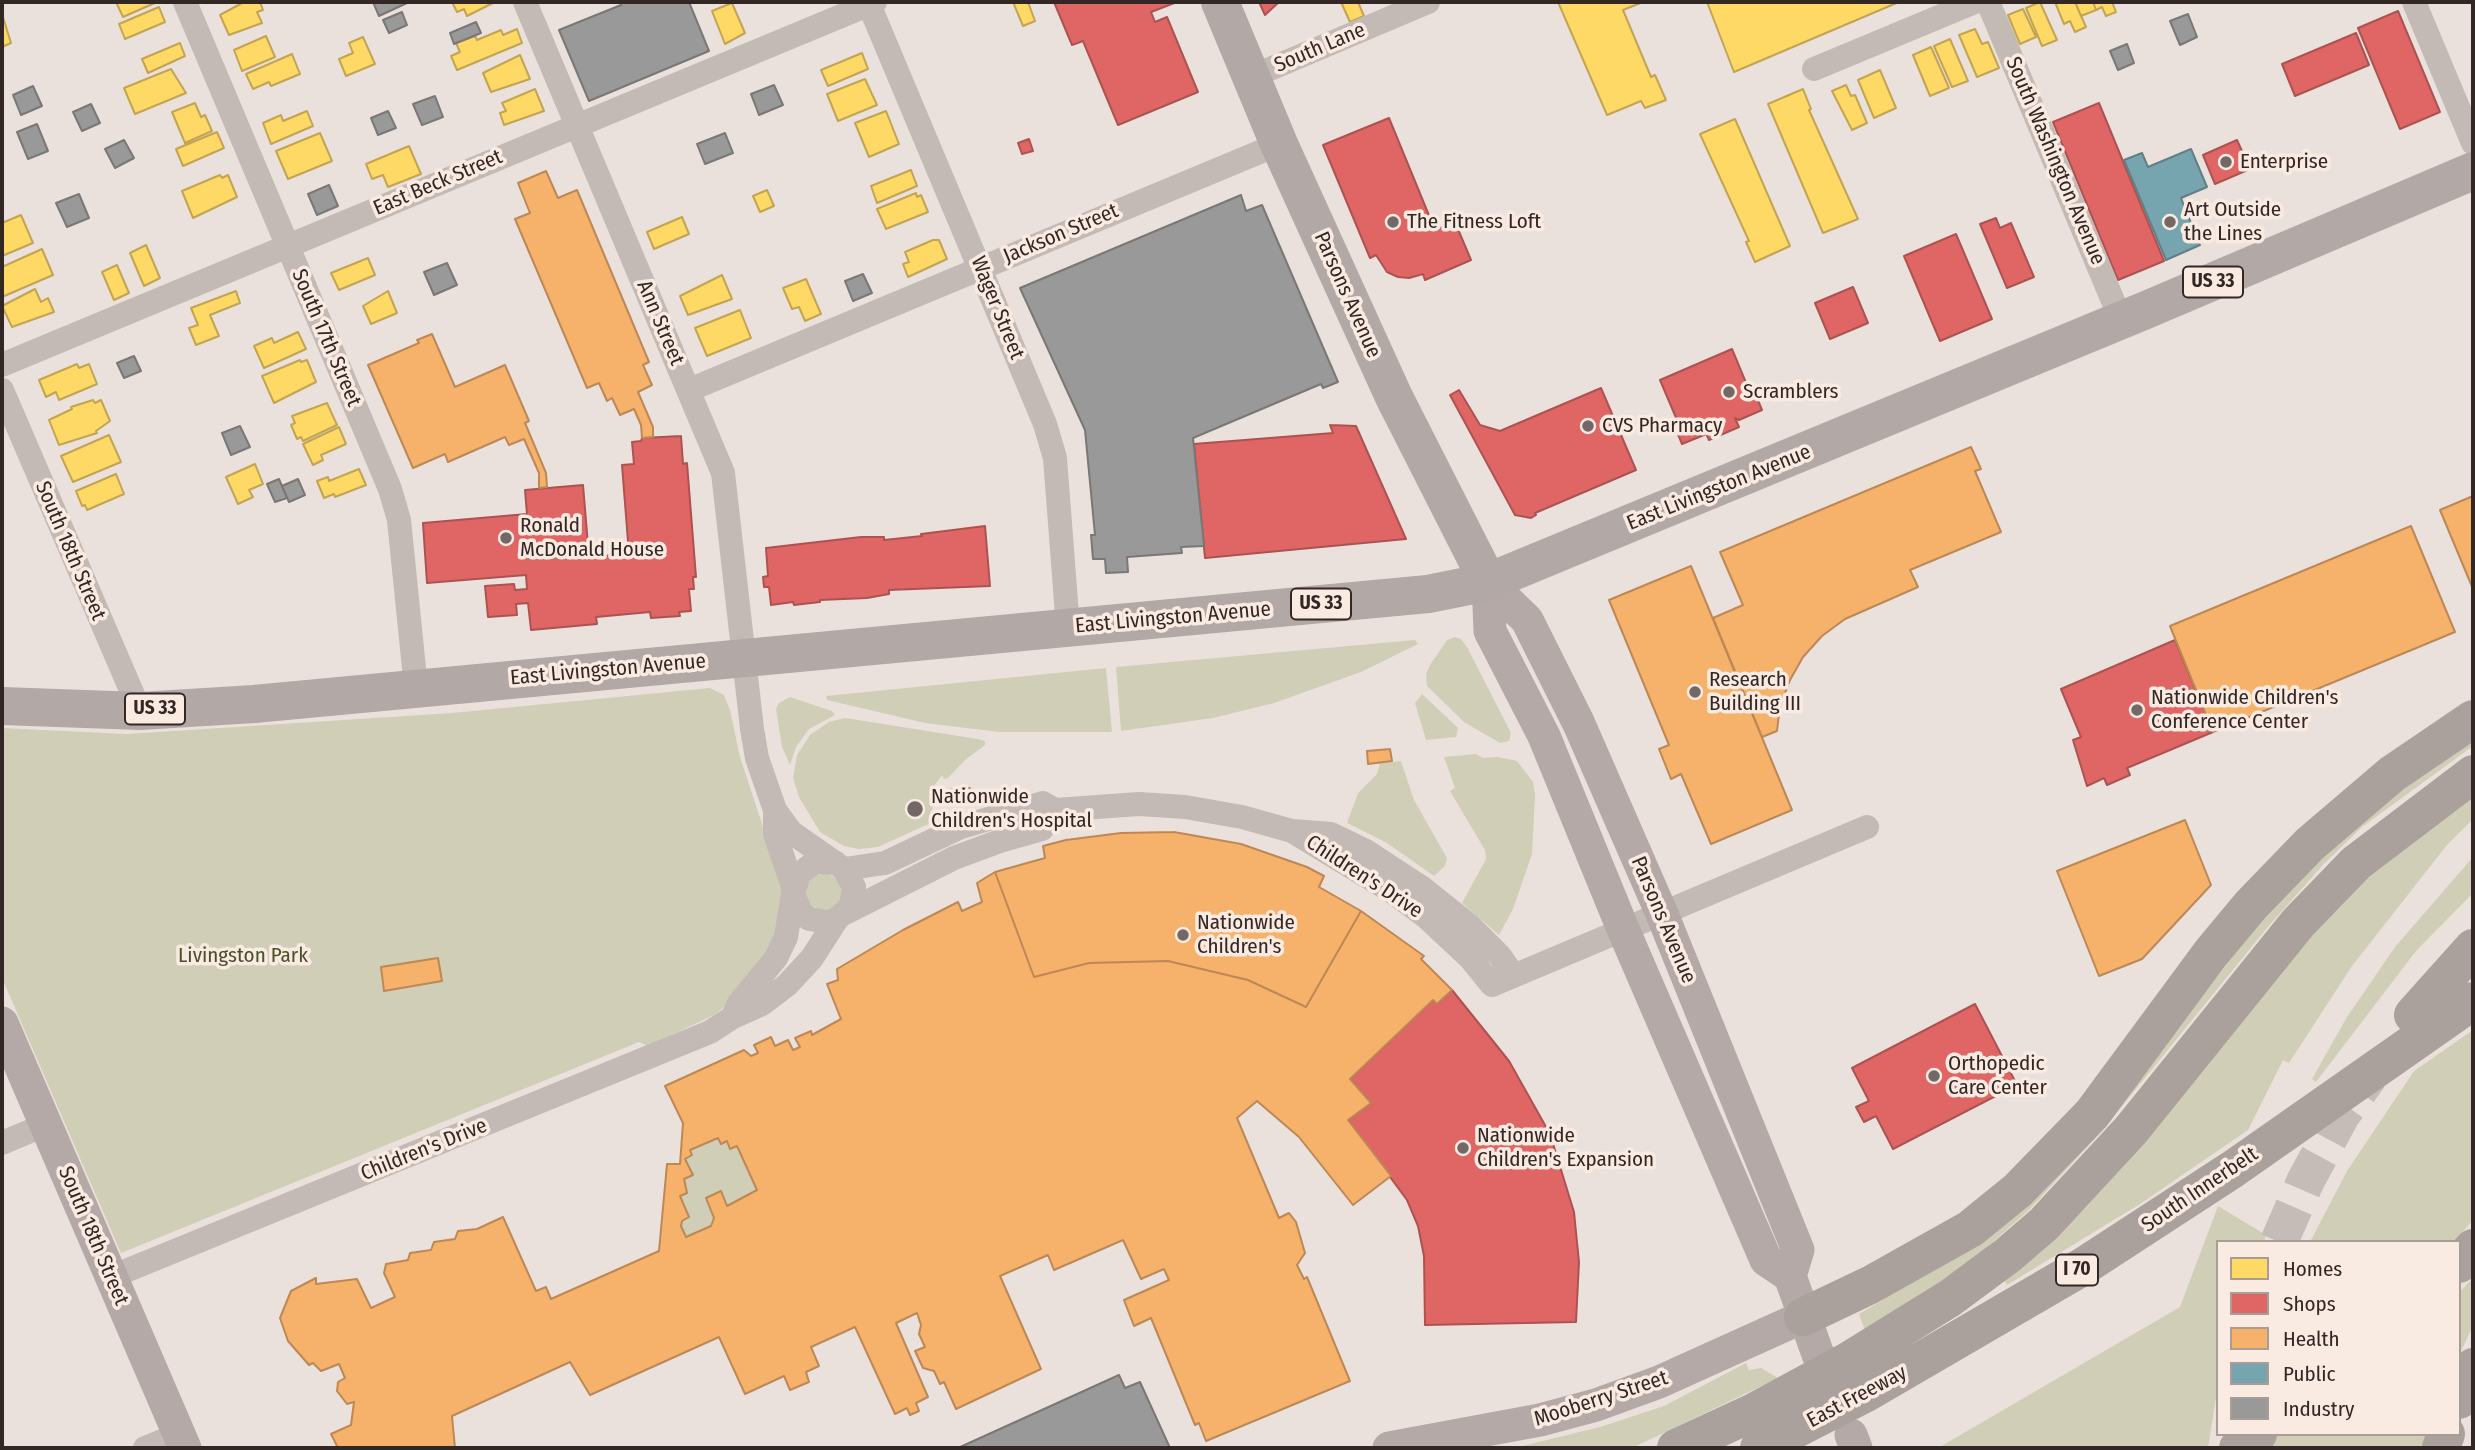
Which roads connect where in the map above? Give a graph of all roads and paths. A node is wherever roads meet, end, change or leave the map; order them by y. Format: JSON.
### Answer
{"nodes":[{"id":1,"x":185,"y":2,"type":"edge"},
{"id":2,"x":526,"y":2,"type":"edge"},
{"id":3,"x":1220,"y":2,"type":"edge"},
{"id":4,"x":1428,"y":2,"type":"edge"},
{"id":5,"x":1975,"y":2,"type":"edge"},
{"id":6,"x":1988,"y":2,"type":"edge"},
{"id":7,"x":2414,"y":2,"type":"edge"},
{"id":8,"x":871,"y":3,"type":"edge"},
{"id":9,"x":1814,"y":69,"type":"dead end"},
{"id":10,"x":1251,"y":77,"type":"junction"},
{"id":11,"x":577,"y":125,"type":"junction"},
{"id":12,"x":2473,"y":143,"type":"edge"},
{"id":13,"x":1279,"y":144,"type":"junction"},
{"id":14,"x":2473,"y":171,"type":"edge"},
{"id":15,"x":288,"y":246,"type":"junction"},
{"id":16,"x":981,"y":268,"type":"junction"},
{"id":17,"x":2121,"y":320,"type":"junction"},
{"id":18,"x":2,"y":365,"type":"edge"},
{"id":19,"x":2,"y":390,"type":"edge"},
{"id":20,"x":689,"y":390,"type":"junction"},
{"id":21,"x":1488,"y":582,"type":"junction"},
{"id":22,"x":1068,"y":628,"type":"junction"},
{"id":23,"x":744,"y":658,"type":"junction"},
{"id":24,"x":415,"y":688,"type":"junction"},
{"id":25,"x":2,"y":706,"type":"edge"},
{"id":26,"x":141,"y":711,"type":"junction"},
{"id":27,"x":2473,"y":719,"type":"edge"},
{"id":28,"x":2473,"y":774,"type":"edge"},
{"id":29,"x":775,"y":810,"type":"junction"},
{"id":30,"x":1055,"y":810,"type":"junction"},
{"id":31,"x":1867,"y":827,"type":"dead end"},
{"id":32,"x":840,"y":866,"type":"junction"},
{"id":33,"x":793,"y":892,"type":"junction"},
{"id":34,"x":1662,"y":914,"type":"junction"},
{"id":35,"x":841,"y":916,"type":"junction"},
{"id":36,"x":1623,"y":929,"type":"junction"},
{"id":37,"x":2473,"y":948,"type":"edge"},
{"id":38,"x":2465,"y":1007,"type":"edge"},
{"id":39,"x":2413,"y":1015,"type":"dead end"},
{"id":40,"x":733,"y":1017,"type":"junction"},
{"id":41,"x":2,"y":1023,"type":"edge"},
{"id":42,"x":45,"y":1125,"type":"junction"},
{"id":43,"x":2,"y":1143,"type":"edge"},
{"id":44,"x":2473,"y":1248,"type":"edge"},
{"id":45,"x":2461,"y":1262,"type":"edge"},
{"id":46,"x":1790,"y":1276,"type":"junction"},
{"id":47,"x":111,"y":1277,"type":"junction"},
{"id":48,"x":1803,"y":1317,"type":"junction"},
{"id":49,"x":1820,"y":1360,"type":"dead end"},
{"id":50,"x":1917,"y":1364,"type":"joint"},
{"id":51,"x":2473,"y":1367,"type":"edge"},
{"id":52,"x":2461,"y":1395,"type":"edge"},
{"id":53,"x":1760,"y":1435,"type":"edge"},
{"id":54,"x":2255,"y":1436,"type":"edge"},
{"id":55,"x":182,"y":1441,"type":"edge"},
{"id":56,"x":145,"y":1448,"type":"edge"},
{"id":57,"x":1389,"y":1448,"type":"edge"},
{"id":58,"x":1676,"y":1448,"type":"edge"},
{"id":59,"x":2238,"y":1448,"type":"edge"}],
"edges":[{"from":1,"to":15,"type":"street","name":"South 17th Street"},
{"from":2,"to":11,"type":"street","name":"Ann Street"},
{"from":3,"to":10,"type":"main road","name":"Parsons Avenue"},
{"from":4,"to":10,"type":"street","name":"South Lane"},
{"from":5,"to":9,"type":"street"},
{"from":6,"to":17,"type":"street","name":"South Washington Avenue"},
{"from":7,"to":12,"type":"street"},
{"from":8,"to":11,"type":"street","name":"East Beck Street"},
{"from":8,"to":16,"type":"street","name":"Wager Street"},
{"from":10,"to":13,"type":"main road","name":"Parsons Avenue"},
{"from":11,"to":15,"type":"street","name":"East Beck Street"},
{"from":11,"to":20,"type":"street","name":"Ann Street"},
{"from":13,"to":16,"type":"street","name":"Jackson Street"},
{"from":13,"to":21,"type":"main road","name":"Parsons Avenue"},
{"from":14,"to":17,"type":"main road","name":"East Livingston Avenue","number":"US 33"},
{"from":15,"to":18,"type":"street","name":"East Beck Street"},
{"from":15,"to":24,"type":"street","name":"South 17th Street"},
{"from":16,"to":20,"type":"street","name":"Jackson Street"},
{"from":16,"to":22,"type":"street","name":"Wager Street"},
{"from":17,"to":21,"type":"main road","name":"East Livingston Avenue","number":"US 33"},
{"from":19,"to":26,"type":"street","name":"South 18th Street"},
{"from":20,"to":23,"type":"street","name":"Ann Street"},
{"from":21,"to":22,"type":"main road","name":"East Livingston Avenue","number":"US 33"},
{"from":21,"to":34,"type":"street","name":"Parsons Avenue"},
{"from":21,"to":36,"type":"street","name":"Parsons Avenue"},
{"from":22,"to":23,"type":"main road","name":"East Livingston Avenue","number":"US 33"},
{"from":23,"to":24,"type":"main road","name":"East Livingston Avenue","number":"US 33"},
{"from":23,"to":29,"type":"street","name":"Ann Street"},
{"from":24,"to":26,"type":"main road","name":"East Livingston Avenue","number":"US 33"},
{"from":25,"to":26,"type":"main road","name":"East Livingston Avenue","number":"US 33"},
{"from":27,"to":48,"type":"highway"},
{"from":28,"to":53,"type":"highway"},
{"from":29,"to":32,"type":"street"},
{"from":29,"to":33,"type":"street"},
{"from":30,"to":32,"type":"street","name":"Children's Drive"},
{"from":30,"to":35,"type":"street"},
{"from":30,"to":36,"type":"street","name":"Children's Drive"},
{"from":31,"to":34,"type":"street"},
{"from":32,"to":33,"type":"street"},
{"from":32,"to":35,"type":"street"},
{"from":33,"to":35,"type":"street"},
{"from":33,"to":40,"type":"street","name":"Children's Drive"},
{"from":34,"to":36,"type":"street"},
{"from":34,"to":46,"type":"street","name":"Parsons Avenue"},
{"from":35,"to":40,"type":"street","name":"Children's Drive"},
{"from":36,"to":46,"type":"street","name":"Parsons Avenue"},
{"from":37,"to":39,"type":"highway"},
{"from":38,"to":50,"type":"highway","name":"South Innerbelt","number":"I 70"},
{"from":40,"to":47,"type":"street","name":"Children's Drive"},
{"from":41,"to":42,"type":"street","name":"South 18th Street"},
{"from":42,"to":43,"type":"street"},
{"from":42,"to":47,"type":"street","name":"South 18th Street"},
{"from":44,"to":45,"type":"highway"},
{"from":46,"to":48,"type":"street","name":"Parsons Avenue"},
{"from":47,"to":55,"type":"street","name":"South 18th Street"},
{"from":48,"to":49,"type":"street","name":"Parsons Avenue"},
{"from":48,"to":57,"type":"street","name":"Mooberry Street"},
{"from":50,"to":53,"type":"highway","name":"East Freeway","number":"I 70"},
{"from":51,"to":52,"type":"highway"},
{"from":53,"to":58,"type":"highway"},
{"from":54,"to":59,"type":"highway"},
{"from":55,"to":56,"type":"street"}]}
